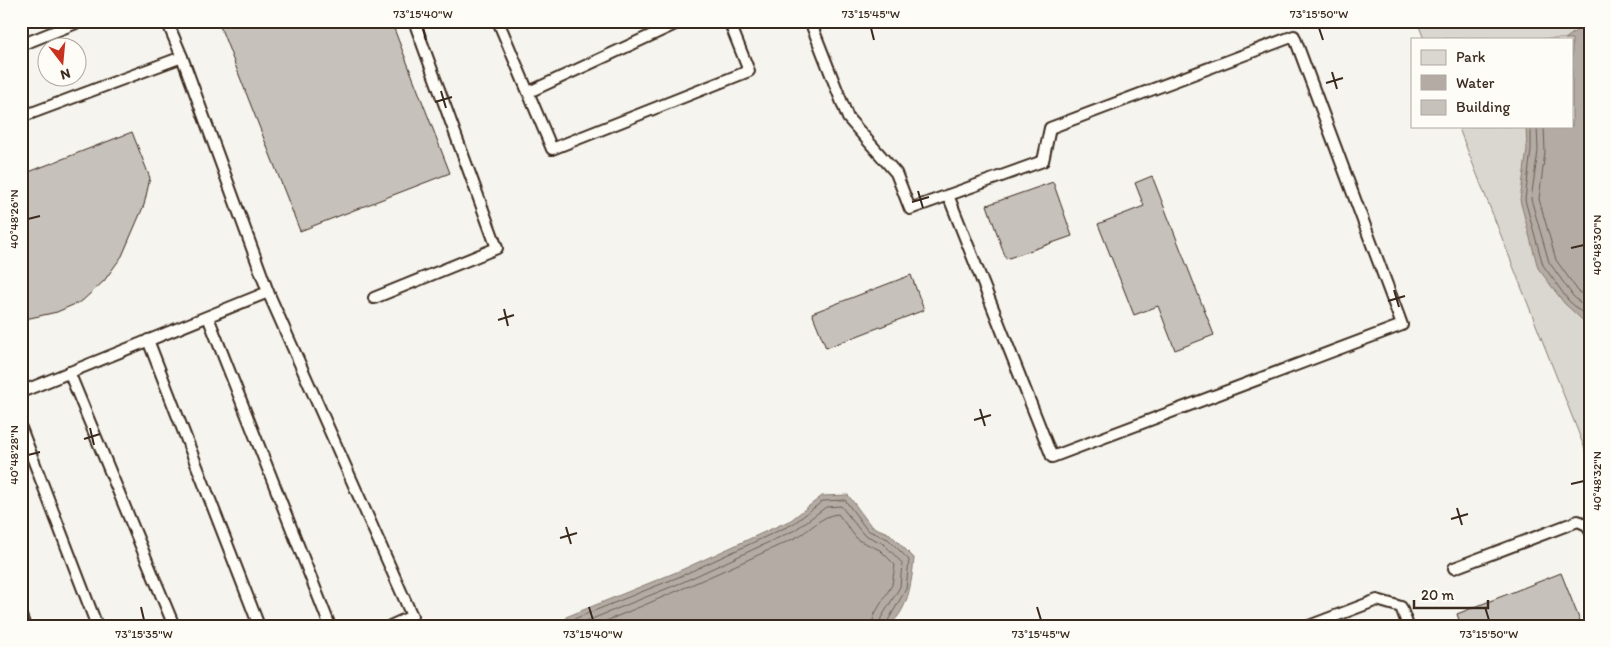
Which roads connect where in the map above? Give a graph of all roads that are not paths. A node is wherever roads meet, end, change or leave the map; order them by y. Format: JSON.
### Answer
{"nodes":[{"id":1,"x":82,"y":21,"type":"edge"},
{"id":2,"x":167,"y":21,"type":"edge"},
{"id":3,"x":414,"y":21,"type":"edge"},
{"id":4,"x":498,"y":21,"type":"edge"},
{"id":5,"x":682,"y":21,"type":"edge"},
{"id":6,"x":729,"y":21,"type":"edge"},
{"id":7,"x":810,"y":21,"type":"edge"},
{"id":8,"x":21,"y":45,"type":"edge"},
{"id":9,"x":182,"y":57,"type":"junction"},
{"id":10,"x":529,"y":92,"type":"junction"},
{"id":11,"x":21,"y":117,"type":"edge"},
{"id":12,"x":948,"y":195,"type":"junction"},
{"id":13,"x":268,"y":292,"type":"junction"},
{"id":14,"x":374,"y":298,"type":"dead end"},
{"id":15,"x":208,"y":316,"type":"junction"},
{"id":16,"x":148,"y":340,"type":"junction"},
{"id":17,"x":69,"y":372,"type":"junction"},
{"id":18,"x":21,"y":392,"type":"edge"},
{"id":19,"x":21,"y":428,"type":"edge"},
{"id":20,"x":1590,"y":531,"type":"edge"},
{"id":21,"x":1454,"y":568,"type":"dead end"},
{"id":22,"x":21,"y":616,"type":"edge"},
{"id":23,"x":25,"y":626,"type":"edge"},
{"id":24,"x":97,"y":626,"type":"edge"},
{"id":25,"x":174,"y":626,"type":"edge"},
{"id":26,"x":259,"y":626,"type":"edge"},
{"id":27,"x":330,"y":626,"type":"edge"},
{"id":28,"x":390,"y":626,"type":"edge"},
{"id":29,"x":1309,"y":626,"type":"edge"},
{"id":30,"x":1408,"y":626,"type":"edge"}],
"edges":[{"from":1,"to":8,"type":"lane"},
{"from":2,"to":9,"type":"lane"},
{"from":3,"to":14,"type":"lane"},
{"from":4,"to":10,"type":"lane"},
{"from":5,"to":10,"type":"lane"},
{"from":6,"to":10,"type":"lane"},
{"from":7,"to":12,"type":"lane"},
{"from":9,"to":11,"type":"lane"},
{"from":9,"to":13,"type":"lane"},
{"from":12,"to":12,"type":"lane"},
{"from":13,"to":15,"type":"lane"},
{"from":13,"to":28,"type":"lane"},
{"from":15,"to":16,"type":"lane"},
{"from":15,"to":27,"type":"lane"},
{"from":16,"to":17,"type":"lane"},
{"from":16,"to":26,"type":"lane"},
{"from":17,"to":18,"type":"lane"},
{"from":17,"to":25,"type":"lane"},
{"from":19,"to":24,"type":"lane"},
{"from":20,"to":21,"type":"lane"},
{"from":22,"to":23,"type":"lane"},
{"from":29,"to":30,"type":"lane"}]}
